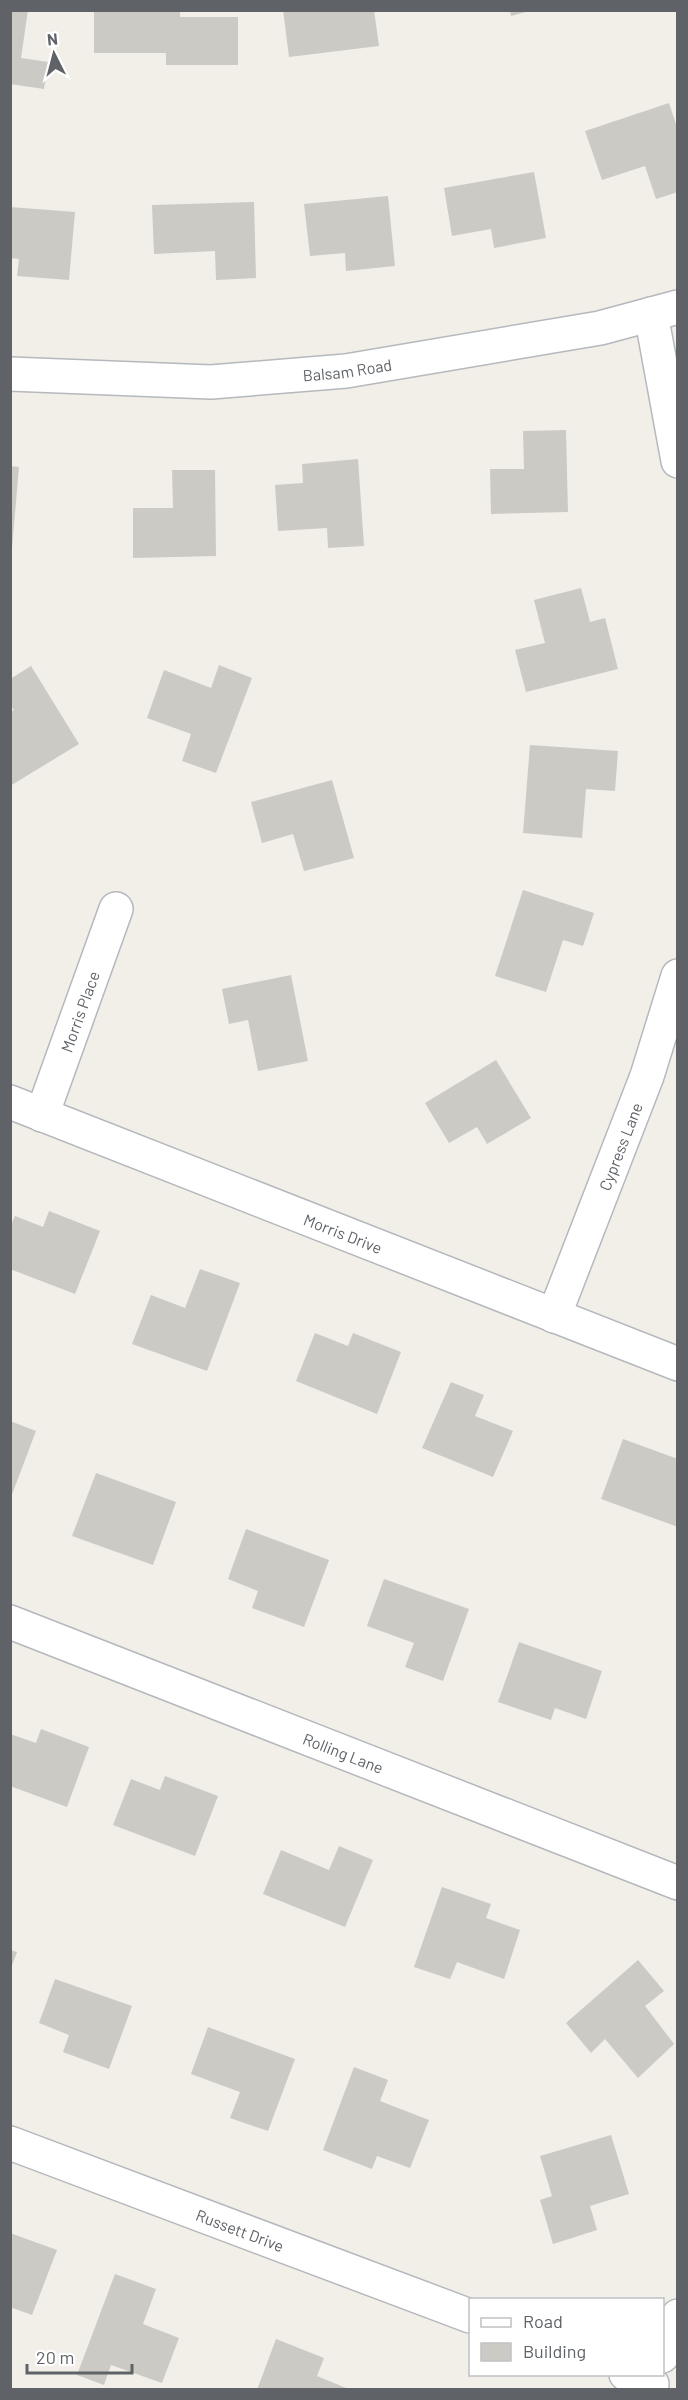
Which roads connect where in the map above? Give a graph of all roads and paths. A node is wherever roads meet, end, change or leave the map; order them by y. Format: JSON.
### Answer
{"nodes":[{"id":1,"x":664,"y":310,"type":"edge"},
{"id":2,"x":10,"y":374,"type":"edge"},
{"id":3,"x":678,"y":461,"type":"edge"},
{"id":4,"x":116,"y":909,"type":"dead end"},
{"id":5,"x":678,"y":976,"type":"edge"},
{"id":6,"x":10,"y":1102,"type":"edge"},
{"id":7,"x":42,"y":1115,"type":"junction"},
{"id":8,"x":554,"y":1316,"type":"junction"},
{"id":9,"x":678,"y":1364,"type":"edge"},
{"id":10,"x":10,"y":1622,"type":"edge"},
{"id":11,"x":678,"y":1883,"type":"edge"},
{"id":12,"x":10,"y":2143,"type":"edge"},
{"id":13,"x":469,"y":2315,"type":"edge"},
{"id":14,"x":678,"y":2316,"type":"edge"},
{"id":15,"x":664,"y":2345,"type":"edge"}],
"edges":[{"from":1,"to":2,"type":"street","name":"Balsam Road"},
{"from":1,"to":3,"type":"street"},
{"from":4,"to":7,"type":"street","name":"Morris Place"},
{"from":5,"to":8,"type":"street","name":"Cypress Lane"},
{"from":6,"to":7,"type":"street","name":"Morris Drive"},
{"from":7,"to":8,"type":"street","name":"Morris Drive"},
{"from":8,"to":9,"type":"street","name":"Morris Drive"},
{"from":10,"to":11,"type":"street","name":"Rolling Lane"},
{"from":12,"to":13,"type":"street","name":"Russett Drive"},
{"from":14,"to":15,"type":"street"}]}
